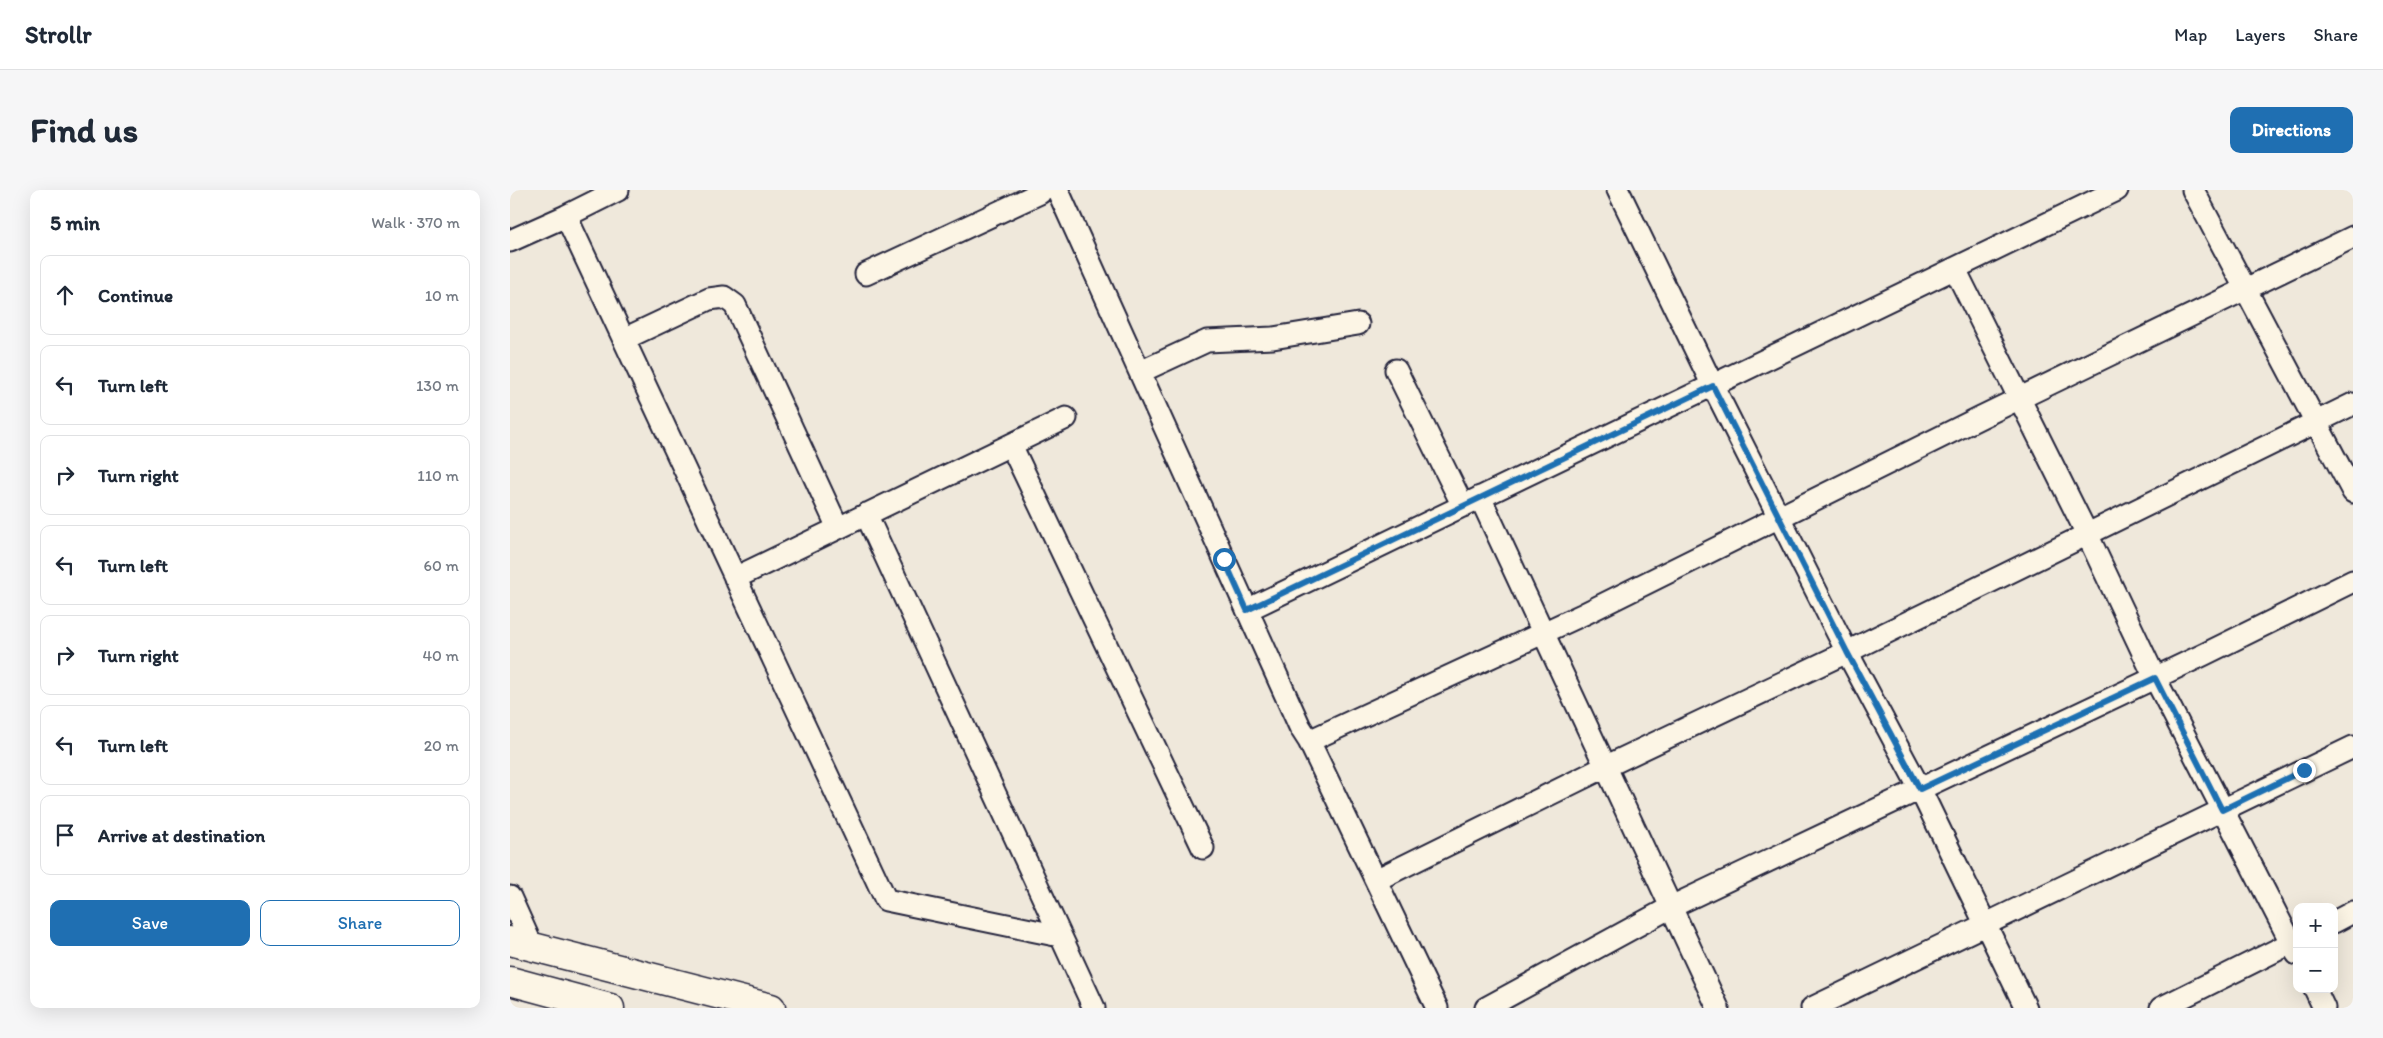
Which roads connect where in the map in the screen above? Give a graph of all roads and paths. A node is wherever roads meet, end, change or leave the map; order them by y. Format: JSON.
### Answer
{"nodes":[{"id":1,"x":618,"y":190,"type":"edge"},
{"id":2,"x":1618,"y":190,"type":"edge"},
{"id":3,"x":2117,"y":190,"type":"edge"},
{"id":4,"x":2193,"y":190,"type":"edge"},
{"id":5,"x":1050,"y":191,"type":"edge"},
{"id":6,"x":566,"y":216,"type":"junction"},
{"id":7,"x":2353,"y":237,"type":"edge"},
{"id":8,"x":510,"y":240,"type":"edge"},
{"id":9,"x":1955,"y":269,"type":"junction"},
{"id":10,"x":866,"y":274,"type":"dead end"},
{"id":11,"x":2244,"y":289,"type":"junction"},
{"id":12,"x":1358,"y":324,"type":"dead end"},
{"id":13,"x":624,"y":339,"type":"junction"},
{"id":14,"x":1396,"y":370,"type":"dead end"},
{"id":15,"x":1140,"y":372,"type":"junction"},
{"id":16,"x":1713,"y":386,"type":"junction"},
{"id":17,"x":2019,"y":398,"type":"junction"},
{"id":18,"x":2353,"y":404,"type":"edge"},
{"id":19,"x":1066,"y":418,"type":"dead end"},
{"id":20,"x":2317,"y":421,"type":"junction"},
{"id":21,"x":1011,"y":444,"type":"junction"},
{"id":22,"x":2353,"y":492,"type":"edge"},
{"id":23,"x":1472,"y":501,"type":"junction"},
{"id":24,"x":866,"y":514,"type":"junction"},
{"id":25,"x":1780,"y":516,"type":"junction"},
{"id":26,"x":838,"y":528,"type":"junction"},
{"id":27,"x":2087,"y":534,"type":"junction"},
{"id":28,"x":735,"y":578,"type":"junction"},
{"id":29,"x":2353,"y":581,"type":"edge"},
{"id":30,"x":1247,"y":610,"type":"junction"},
{"id":31,"x":1545,"y":632,"type":"junction"},
{"id":32,"x":1847,"y":652,"type":"junction"},
{"id":33,"x":2155,"y":678,"type":"junction"},
{"id":34,"x":1309,"y":740,"type":"junction"},
{"id":35,"x":2353,"y":747,"type":"edge"},
{"id":36,"x":1607,"y":766,"type":"junction"},
{"id":37,"x":1920,"y":789,"type":"junction"},
{"id":38,"x":2222,"y":810,"type":"junction"},
{"id":39,"x":1202,"y":848,"type":"dead end"},
{"id":40,"x":1376,"y":880,"type":"junction"},
{"id":41,"x":510,"y":897,"type":"edge"},
{"id":42,"x":1673,"y":906,"type":"junction"},
{"id":43,"x":2353,"y":912,"type":"edge"},
{"id":44,"x":2338,"y":920,"type":"edge"},
{"id":45,"x":1986,"y":924,"type":"junction"},
{"id":46,"x":1060,"y":936,"type":"junction"},
{"id":47,"x":2293,"y":942,"type":"edge"},
{"id":48,"x":521,"y":944,"type":"edge"},
{"id":49,"x":2293,"y":947,"type":"edge"},
{"id":50,"x":510,"y":981,"type":"edge"},
{"id":51,"x":2317,"y":993,"type":"edge"},
{"id":52,"x":610,"y":1008,"type":"edge"},
{"id":53,"x":771,"y":1008,"type":"edge"},
{"id":54,"x":1094,"y":1008,"type":"edge"},
{"id":55,"x":1437,"y":1008,"type":"edge"},
{"id":56,"x":1486,"y":1008,"type":"edge"},
{"id":57,"x":1718,"y":1008,"type":"edge"},
{"id":58,"x":1812,"y":1008,"type":"edge"},
{"id":59,"x":2026,"y":1008,"type":"edge"},
{"id":60,"x":2161,"y":1008,"type":"edge"},
{"id":61,"x":2324,"y":1008,"type":"edge"}],
"edges":[{"from":1,"to":6,"type":"street"},
{"from":2,"to":16,"type":"street"},
{"from":3,"to":9,"type":"street"},
{"from":4,"to":11,"type":"street"},
{"from":5,"to":10,"type":"street"},
{"from":5,"to":15,"type":"street"},
{"from":6,"to":8,"type":"street"},
{"from":6,"to":13,"type":"street"},
{"from":7,"to":11,"type":"street"},
{"from":9,"to":16,"type":"street"},
{"from":9,"to":17,"type":"street"},
{"from":11,"to":17,"type":"street"},
{"from":11,"to":20,"type":"street"},
{"from":12,"to":15,"type":"street"},
{"from":13,"to":26,"type":"street"},
{"from":13,"to":28,"type":"street"},
{"from":14,"to":23,"type":"street"},
{"from":15,"to":30,"type":"street"},
{"from":16,"to":23,"type":"street"},
{"from":16,"to":25,"type":"street"},
{"from":17,"to":25,"type":"street"},
{"from":17,"to":27,"type":"street"},
{"from":18,"to":20,"type":"street"},
{"from":19,"to":21,"type":"street"},
{"from":20,"to":22,"type":"street"},
{"from":20,"to":27,"type":"street"},
{"from":21,"to":24,"type":"street"},
{"from":21,"to":39,"type":"street"},
{"from":23,"to":30,"type":"street"},
{"from":23,"to":31,"type":"street"},
{"from":24,"to":26,"type":"street"},
{"from":24,"to":46,"type":"street"},
{"from":25,"to":31,"type":"street"},
{"from":25,"to":32,"type":"street"},
{"from":26,"to":28,"type":"street"},
{"from":27,"to":32,"type":"street"},
{"from":27,"to":33,"type":"street"},
{"from":28,"to":46,"type":"street"},
{"from":29,"to":33,"type":"street"},
{"from":30,"to":34,"type":"street"},
{"from":31,"to":34,"type":"street"},
{"from":31,"to":36,"type":"street"},
{"from":32,"to":36,"type":"street"},
{"from":32,"to":37,"type":"street"},
{"from":33,"to":37,"type":"street"},
{"from":33,"to":38,"type":"street"},
{"from":34,"to":40,"type":"street"},
{"from":35,"to":38,"type":"street"},
{"from":36,"to":40,"type":"street"},
{"from":36,"to":42,"type":"street"},
{"from":37,"to":42,"type":"street"},
{"from":37,"to":45,"type":"street"},
{"from":38,"to":45,"type":"street"},
{"from":38,"to":47,"type":"street"},
{"from":40,"to":55,"type":"street"},
{"from":41,"to":48,"type":"street"},
{"from":42,"to":56,"type":"street"},
{"from":42,"to":57,"type":"street"},
{"from":43,"to":44,"type":"street"},
{"from":45,"to":58,"type":"street"},
{"from":45,"to":59,"type":"street"},
{"from":46,"to":54,"type":"street"},
{"from":48,"to":53,"type":"main road"},
{"from":49,"to":60,"type":"street"},
{"from":50,"to":52,"type":"main road"},
{"from":51,"to":61,"type":"street"}]}
